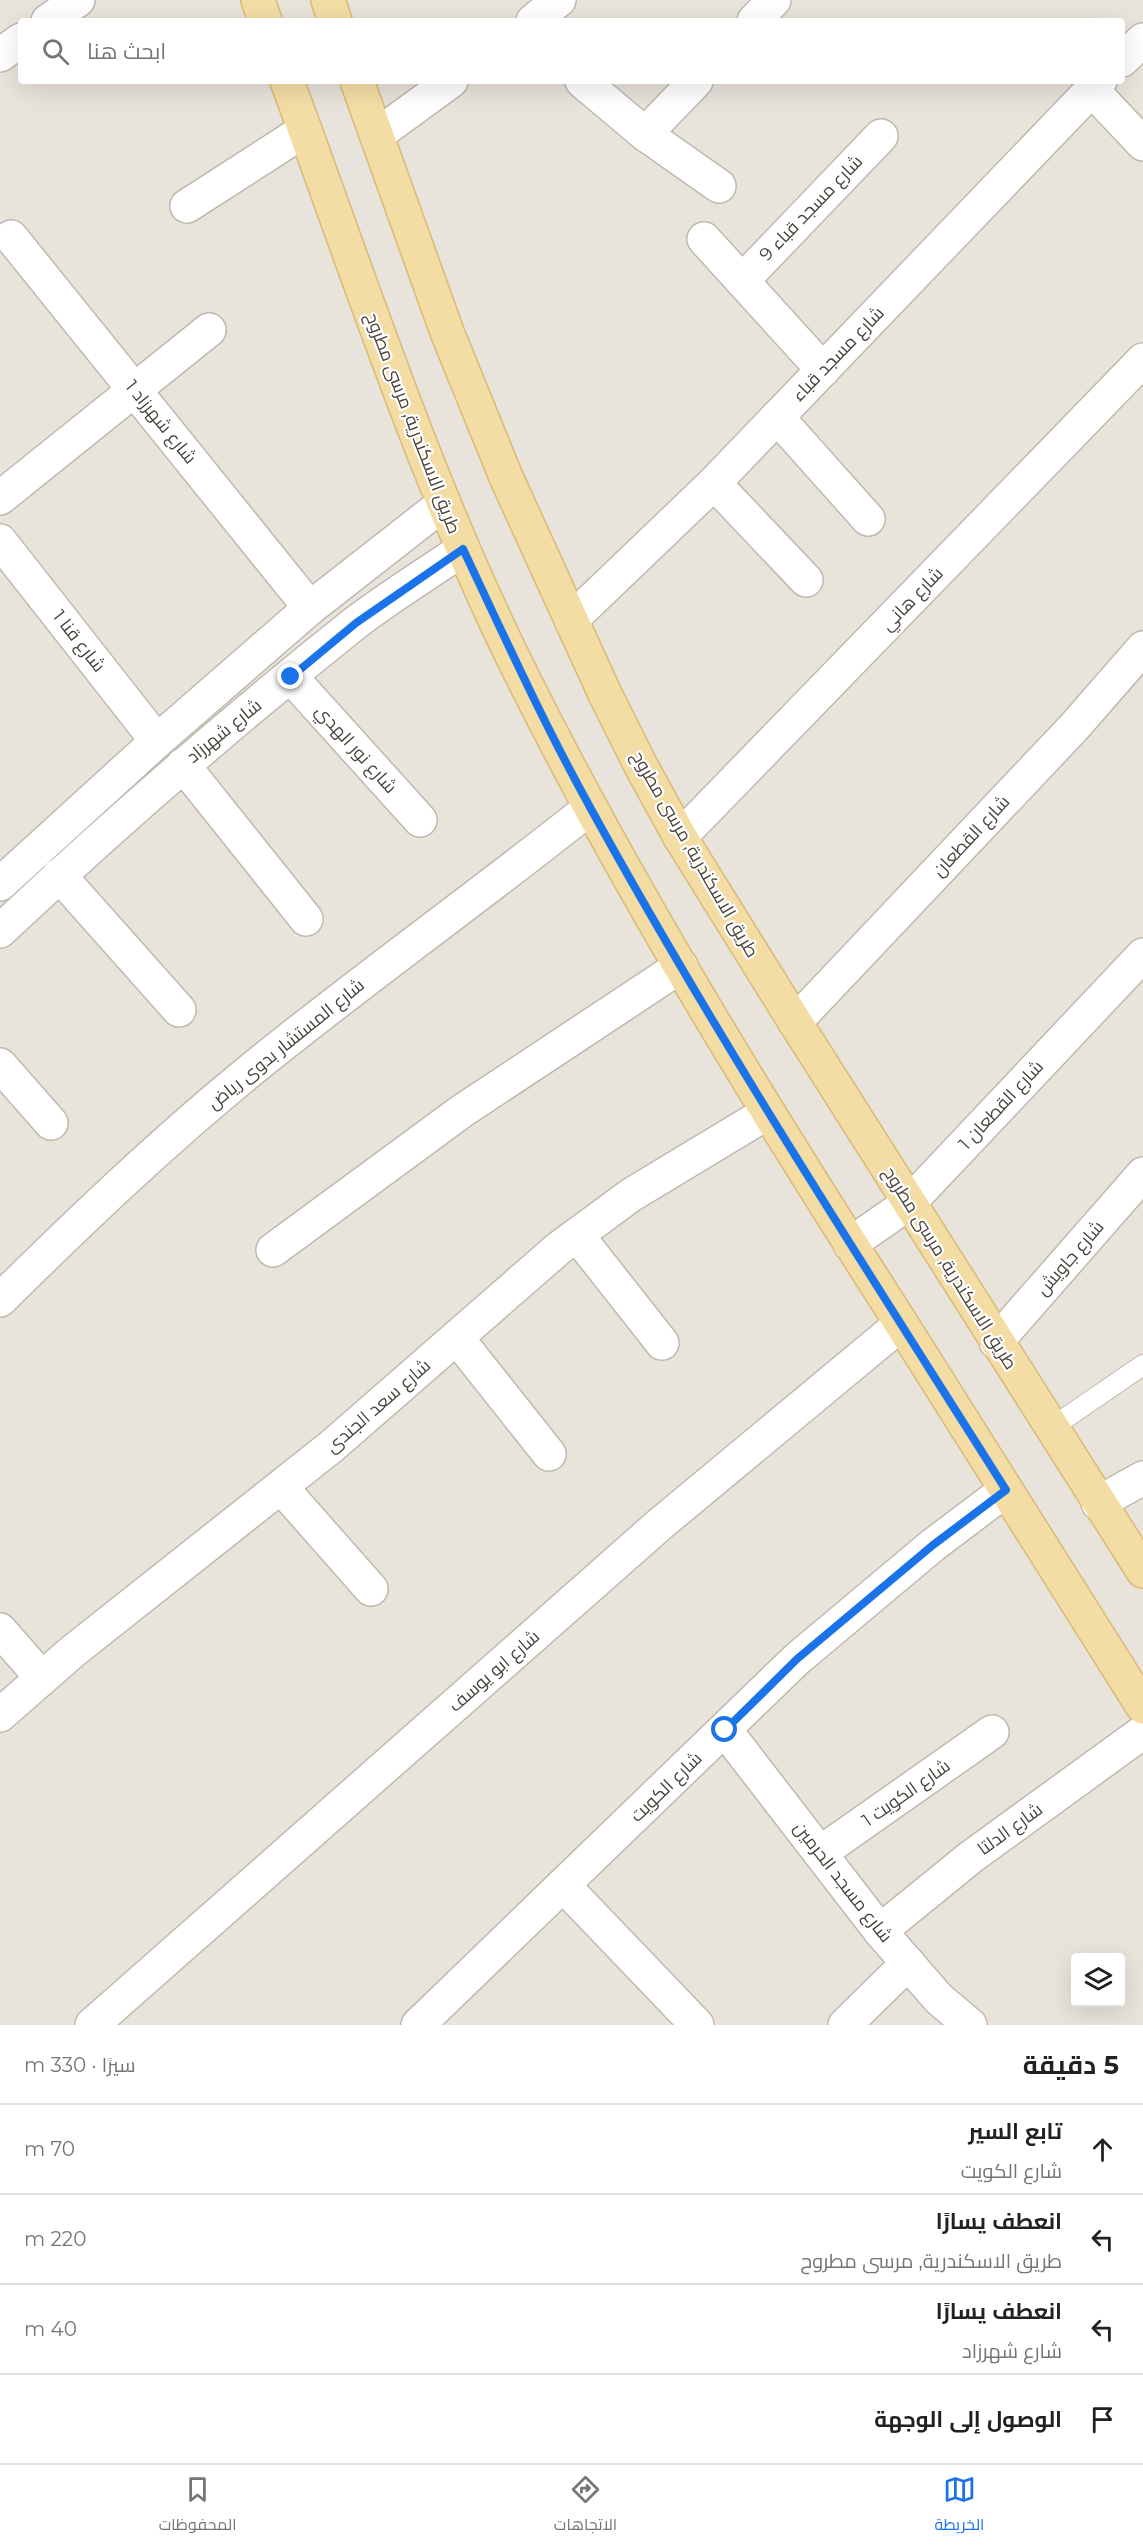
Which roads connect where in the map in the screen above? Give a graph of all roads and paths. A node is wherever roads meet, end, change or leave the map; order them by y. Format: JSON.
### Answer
{"nodes":[{"id":1,"x":78,"y":0,"type":"edge"},
{"id":2,"x":258,"y":0,"type":"edge"},
{"id":3,"x":328,"y":0,"type":"edge"},
{"id":4,"x":559,"y":0,"type":"edge"},
{"id":5,"x":774,"y":0,"type":"edge"},
{"id":6,"x":52,"y":18,"type":"edge"},
{"id":7,"x":265,"y":18,"type":"edge"},
{"id":8,"x":334,"y":18,"type":"edge"},
{"id":9,"x":537,"y":18,"type":"edge"},
{"id":10,"x":757,"y":18,"type":"edge"},
{"id":11,"x":1143,"y":40,"type":"edge"},
{"id":12,"x":18,"y":42,"type":"edge"},
{"id":13,"x":0,"y":55,"type":"edge"},
{"id":14,"x":1125,"y":57,"type":"edge"},
{"id":15,"x":288,"y":84,"type":"edge"},
{"id":16,"x":358,"y":84,"type":"edge"},
{"id":17,"x":448,"y":84,"type":"edge"},
{"id":18,"x":586,"y":84,"type":"edge"},
{"id":19,"x":693,"y":84,"type":"edge"},
{"id":20,"x":1095,"y":85,"type":"edge"},
{"id":21,"x":305,"y":130,"type":"junction"},
{"id":22,"x":645,"y":134,"type":"junction"},
{"id":23,"x":377,"y":135,"type":"junction"},
{"id":24,"x":880,"y":136,"type":"dead end"},
{"id":25,"x":1143,"y":144,"type":"edge"},
{"id":26,"x":719,"y":186,"type":"dead end"},
{"id":27,"x":187,"y":206,"type":"dead end"},
{"id":28,"x":11,"y":237,"type":"dead end"},
{"id":29,"x":704,"y":239,"type":"dead end"},
{"id":30,"x":742,"y":281,"type":"junction"},
{"id":31,"x":209,"y":330,"type":"dead end"},
{"id":32,"x":1143,"y":360,"type":"edge"},
{"id":33,"x":823,"y":370,"type":"junction"},
{"id":34,"x":135,"y":391,"type":"junction"},
{"id":35,"x":777,"y":417,"type":"junction"},
{"id":36,"x":714,"y":483,"type":"junction"},
{"id":37,"x":0,"y":498,"type":"edge"},
{"id":38,"x":443,"y":504,"type":"junction"},
{"id":39,"x":868,"y":519,"type":"dead end"},
{"id":40,"x":0,"y":541,"type":"edge"},
{"id":41,"x":463,"y":549,"type":"junction"},
{"id":42,"x":806,"y":580,"type":"dead end"},
{"id":43,"x":310,"y":608,"type":"junction"},
{"id":44,"x":571,"y":620,"type":"junction"},
{"id":45,"x":1143,"y":648,"type":"edge"},
{"id":46,"x":291,"y":677,"type":"junction"},
{"id":47,"x":157,"y":741,"type":"junction"},
{"id":48,"x":183,"y":765,"type":"junction"},
{"id":49,"x":591,"y":808,"type":"junction"},
{"id":50,"x":420,"y":820,"type":"dead end"},
{"id":51,"x":681,"y":837,"type":"junction"},
{"id":52,"x":59,"y":875,"type":"junction"},
{"id":53,"x":0,"y":884,"type":"edge"},
{"id":54,"x":306,"y":919,"type":"dead end"},
{"id":55,"x":0,"y":931,"type":"edge"},
{"id":56,"x":1143,"y":955,"type":"edge"},
{"id":57,"x":681,"y":966,"type":"junction"},
{"id":58,"x":179,"y":1010,"type":"dead end"},
{"id":59,"x":795,"y":1022,"type":"junction"},
{"id":60,"x":0,"y":1065,"type":"edge"},
{"id":61,"x":767,"y":1113,"type":"junction"},
{"id":62,"x":51,"y":1123,"type":"dead end"},
{"id":63,"x":1143,"y":1174,"type":"edge"},
{"id":64,"x":909,"y":1203,"type":"junction"},
{"id":65,"x":577,"y":1235,"type":"junction"},
{"id":66,"x":850,"y":1244,"type":"junction"},
{"id":67,"x":273,"y":1250,"type":"dead end"},
{"id":68,"x":0,"y":1300,"type":"edge"},
{"id":69,"x":901,"y":1324,"type":"junction"},
{"id":70,"x":457,"y":1338,"type":"junction"},
{"id":71,"x":996,"y":1342,"type":"junction"},
{"id":72,"x":662,"y":1343,"type":"dead end"},
{"id":73,"x":1143,"y":1365,"type":"edge"},
{"id":74,"x":1051,"y":1428,"type":"junction"},
{"id":75,"x":549,"y":1454,"type":"dead end"},
{"id":76,"x":1143,"y":1478,"type":"edge"},
{"id":77,"x":280,"y":1487,"type":"junction"},
{"id":78,"x":1006,"y":1490,"type":"junction"},
{"id":79,"x":1098,"y":1503,"type":"junction"},
{"id":80,"x":1143,"y":1570,"type":"edge"},
{"id":81,"x":371,"y":1589,"type":"dead end"},
{"id":82,"x":0,"y":1630,"type":"edge"},
{"id":83,"x":42,"y":1678,"type":"junction"},
{"id":84,"x":1143,"y":1707,"type":"edge"},
{"id":85,"x":0,"y":1715,"type":"edge"},
{"id":86,"x":725,"y":1730,"type":"junction"},
{"id":87,"x":992,"y":1732,"type":"dead end"},
{"id":88,"x":1143,"y":1732,"type":"edge"},
{"id":89,"x":820,"y":1853,"type":"junction"},
{"id":90,"x":563,"y":1886,"type":"junction"},
{"id":91,"x":880,"y":1931,"type":"junction"},
{"id":92,"x":908,"y":1963,"type":"junction"},
{"id":93,"x":92,"y":2025,"type":"edge"},
{"id":94,"x":418,"y":2025,"type":"edge"},
{"id":95,"x":697,"y":2025,"type":"edge"},
{"id":96,"x":845,"y":2025,"type":"edge"},
{"id":97,"x":970,"y":2025,"type":"edge"}],
"edges":[{"from":1,"to":6,"type":"street"},
{"from":2,"to":7,"type":"main road"},
{"from":3,"to":8,"type":"main road"},
{"from":4,"to":9,"type":"street"},
{"from":5,"to":10,"type":"street"},
{"from":11,"to":14,"type":"street"},
{"from":12,"to":13,"type":"street"},
{"from":15,"to":21,"type":"main road","name":"طريق الاسكندرية, مرسى مطروح"},
{"from":16,"to":23,"type":"main road","name":"طريق الاسكندرية, مرسى مطروح"},
{"from":17,"to":23,"type":"street"},
{"from":18,"to":22,"type":"street"},
{"from":19,"to":22,"type":"street"},
{"from":20,"to":25,"type":"street"},
{"from":20,"to":33,"type":"street","name":"شارع مسجد قباء"},
{"from":21,"to":27,"type":"street"},
{"from":21,"to":38,"type":"main road","name":"طريق الاسكندرية, مرسى مطروح"},
{"from":22,"to":26,"type":"street"},
{"from":23,"to":44,"type":"main road","name":"طريق الاسكندرية, مرسى مطروح"},
{"from":24,"to":30,"type":"street","name":"شارع مسجد قباء 9"},
{"from":28,"to":34,"type":"street","name":"شارع شهرزاد 1"},
{"from":29,"to":30,"type":"street"},
{"from":30,"to":33,"type":"street"},
{"from":31,"to":34,"type":"street"},
{"from":32,"to":51,"type":"street","name":"شارع هاني"},
{"from":33,"to":35,"type":"street","name":"شارع مسجد قباء"},
{"from":34,"to":37,"type":"street"},
{"from":34,"to":43,"type":"street","name":"شارع شهرزاد 1"},
{"from":35,"to":36,"type":"street","name":"شارع مسجد قباء"},
{"from":35,"to":39,"type":"street"},
{"from":36,"to":42,"type":"street"},
{"from":36,"to":44,"type":"street","name":"شارع مسجد قباء"},
{"from":38,"to":41,"type":"main road","name":"طريق الاسكندرية, مرسى مطروح"},
{"from":38,"to":43,"type":"street","name":"شارع شهرزاد"},
{"from":40,"to":47,"type":"street","name":"شارع قنا 1"},
{"from":41,"to":46,"type":"street","name":"شارع شهرزاد"},
{"from":41,"to":49,"type":"main road","name":"طريق الاسكندرية, مرسى مطروح"},
{"from":43,"to":47,"type":"street","name":"شارع شهرزاد"},
{"from":44,"to":51,"type":"main road","name":"طريق الاسكندرية, مرسى مطروح"},
{"from":45,"to":59,"type":"street","name":"شارع القطعان"},
{"from":46,"to":48,"type":"street","name":"شارع شهرزاد"},
{"from":46,"to":50,"type":"street","name":"شارع نور الهدي"},
{"from":47,"to":53,"type":"street","name":"شارع شهرزاد"},
{"from":48,"to":52,"type":"street","name":"شارع شهرزاد"},
{"from":48,"to":54,"type":"street"},
{"from":49,"to":57,"type":"main road","name":"طريق الاسكندرية, مرسى مطروح"},
{"from":49,"to":68,"type":"street","name":"شارع المستشار بدوى رياض"},
{"from":51,"to":59,"type":"main road","name":"طريق الاسكندرية, مرسى مطروح"},
{"from":52,"to":55,"type":"street","name":"شارع شهرزاد"},
{"from":52,"to":58,"type":"street"},
{"from":56,"to":64,"type":"street","name":"شارع القطعان 1"},
{"from":57,"to":61,"type":"main road","name":"طريق الاسكندرية, مرسى مطروح"},
{"from":57,"to":67,"type":"street"},
{"from":59,"to":64,"type":"main road","name":"طريق الاسكندرية, مرسى مطروح"},
{"from":60,"to":62,"type":"street"},
{"from":61,"to":65,"type":"street","name":"شارع سعد الجندى"},
{"from":61,"to":66,"type":"main road","name":"طريق الاسكندرية, مرسى مطروح"},
{"from":63,"to":71,"type":"street","name":"شارع جاويش"},
{"from":64,"to":66,"type":"street","name":"شارع القطعان 1"},
{"from":64,"to":71,"type":"main road","name":"طريق الاسكندرية, مرسى مطروح"},
{"from":65,"to":70,"type":"street","name":"شارع سعد الجندى"},
{"from":65,"to":72,"type":"street"},
{"from":66,"to":69,"type":"main road","name":"طريق الاسكندرية, مرسى مطروح"},
{"from":69,"to":78,"type":"main road","name":"طريق الاسكندرية, مرسى مطروح"},
{"from":69,"to":93,"type":"street","name":"شارع ابو يوسف"},
{"from":70,"to":75,"type":"street"},
{"from":70,"to":77,"type":"street","name":"شارع سعد الجندى"},
{"from":71,"to":74,"type":"main road","name":"طريق الاسكندرية, مرسى مطروح"},
{"from":73,"to":74,"type":"lane"},
{"from":74,"to":79,"type":"main road","name":"طريق الاسكندرية, مرسى مطروح"},
{"from":76,"to":79,"type":"street"},
{"from":77,"to":81,"type":"street"},
{"from":77,"to":83,"type":"street","name":"شارع سعد الجندى"},
{"from":78,"to":84,"type":"main road","name":"طريق الاسكندرية, مرسى مطروح"},
{"from":78,"to":86,"type":"street","name":"شارع الكويت"},
{"from":79,"to":80,"type":"main road","name":"طريق الاسكندرية, مرسى مطروح"},
{"from":82,"to":83,"type":"street"},
{"from":83,"to":85,"type":"street","name":"شارع سعد الجندى"},
{"from":86,"to":89,"type":"street","name":"شارع مسجد الحرمين"},
{"from":86,"to":90,"type":"street","name":"شارع الكويت"},
{"from":87,"to":89,"type":"street","name":"شارع الكويت 1"},
{"from":88,"to":91,"type":"street","name":"شارع الدلتا"},
{"from":89,"to":91,"type":"street","name":"شارع مسجد الحرمين"},
{"from":90,"to":94,"type":"street","name":"شارع الكويت"},
{"from":90,"to":95,"type":"street"},
{"from":91,"to":92,"type":"street","name":"شارع مسجد الحرمين"},
{"from":92,"to":96,"type":"street"},
{"from":92,"to":97,"type":"street","name":"شارع مسجد الحرمين"}]}
